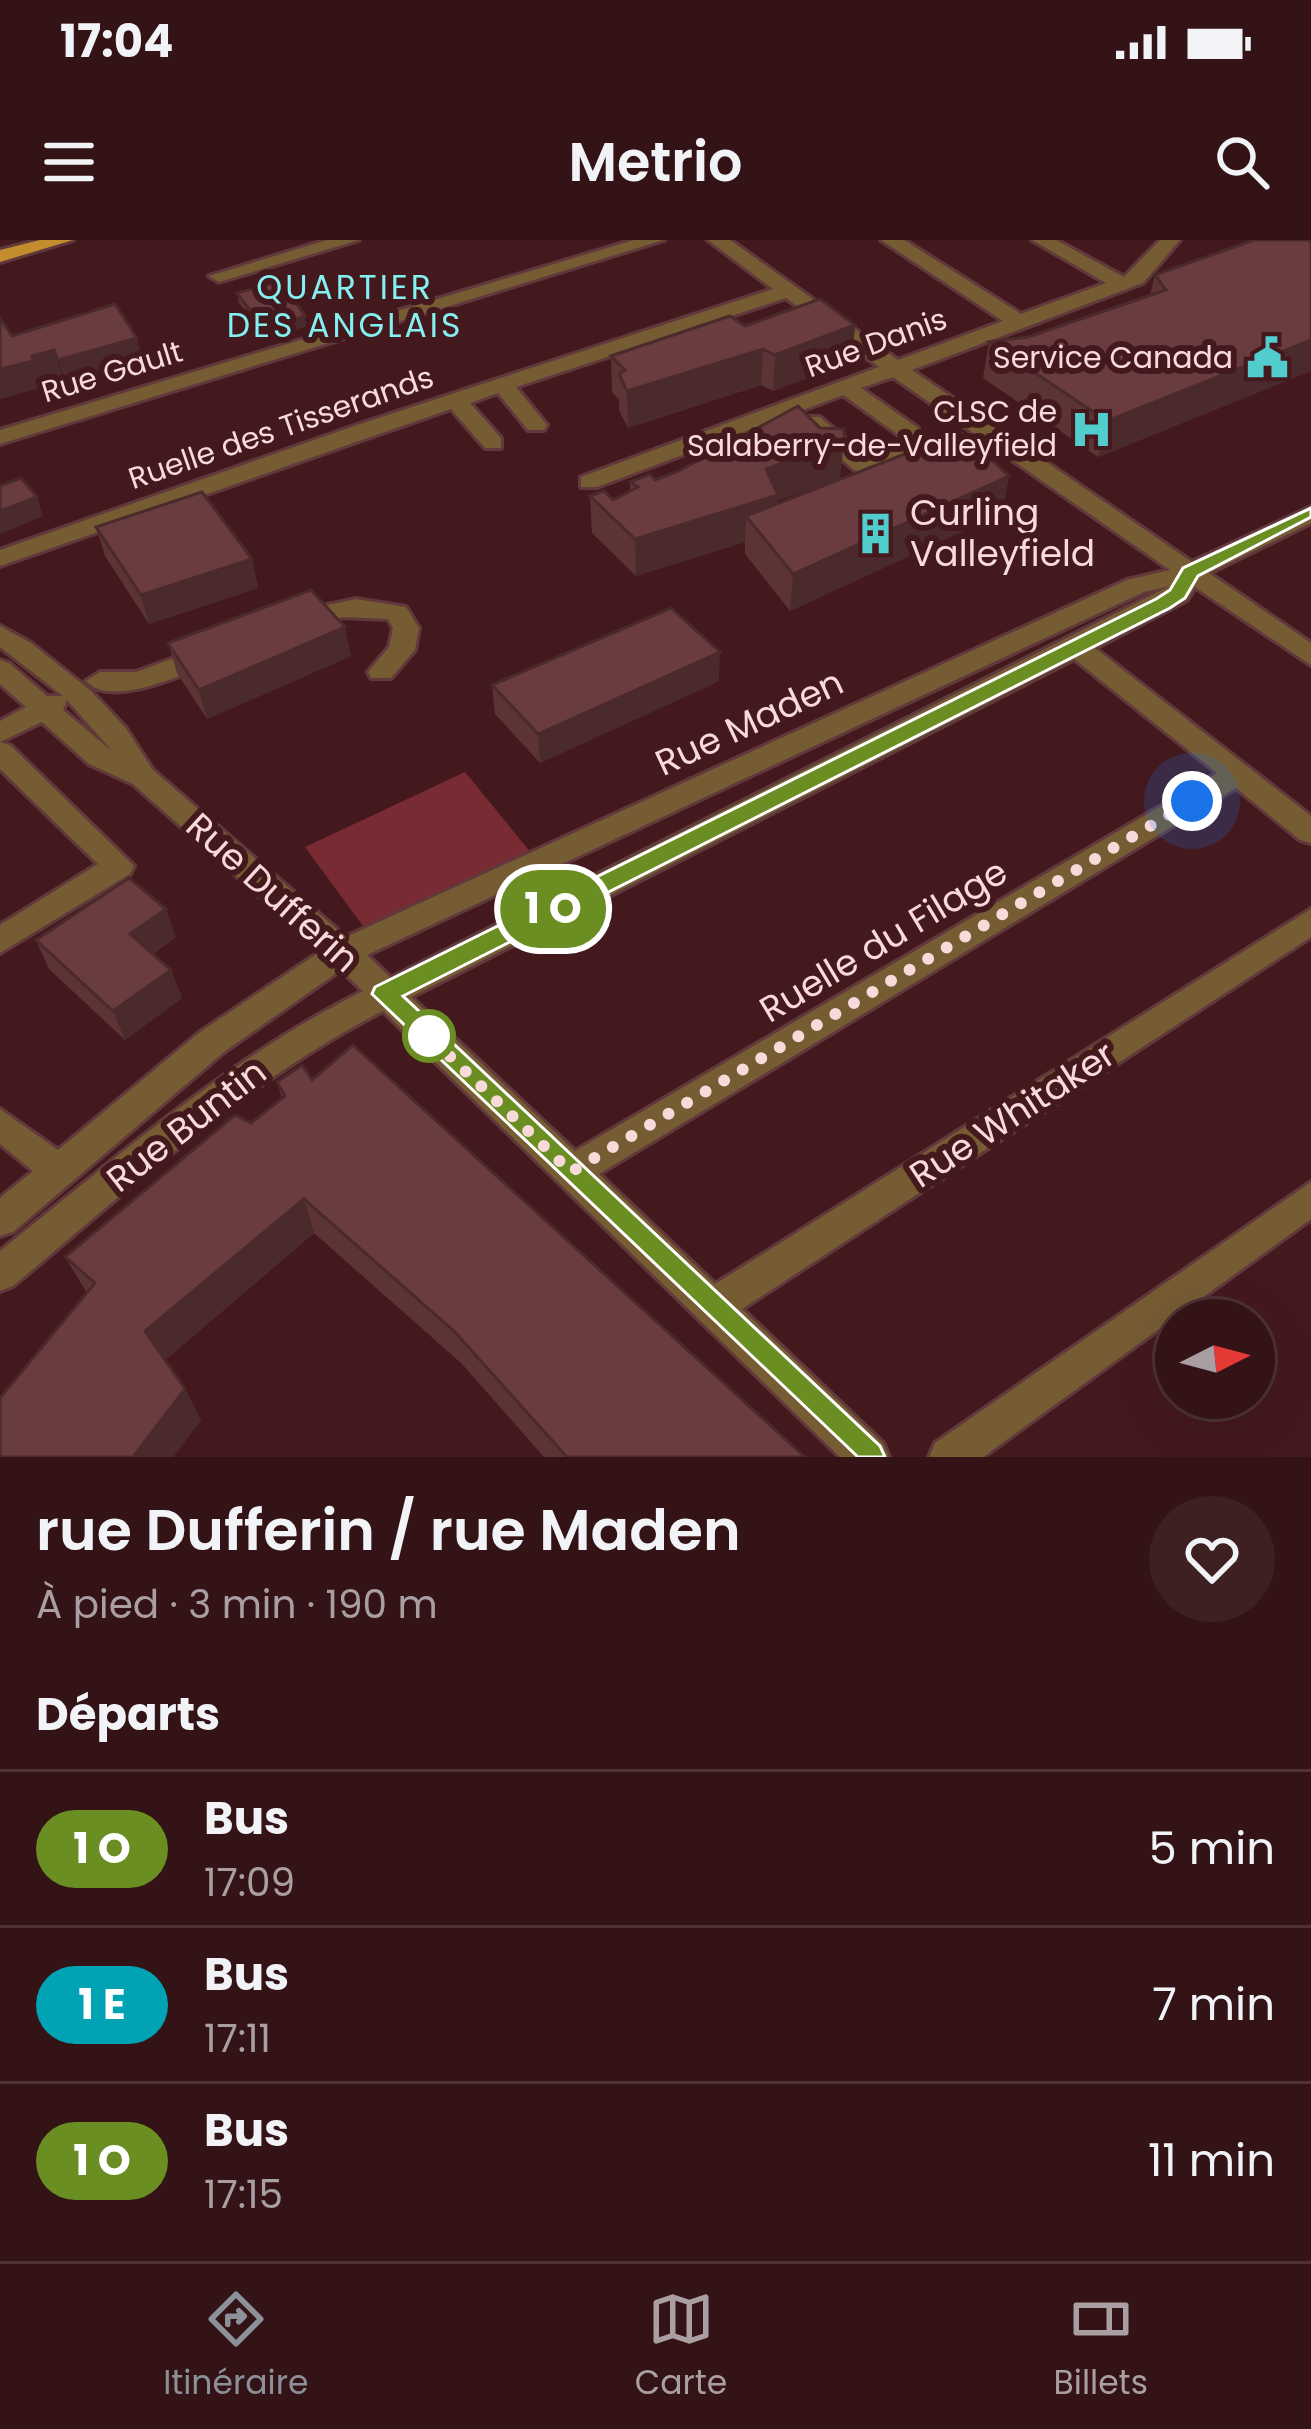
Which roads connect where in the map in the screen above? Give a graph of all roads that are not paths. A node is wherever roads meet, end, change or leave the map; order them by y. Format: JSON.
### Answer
{"nodes":[{"id":1,"x":62,"y":240,"type":"edge"},
{"id":2,"x":349,"y":240,"type":"edge"},
{"id":3,"x":655,"y":240,"type":"edge"},
{"id":4,"x":718,"y":240,"type":"edge"},
{"id":5,"x":891,"y":240,"type":"edge"},
{"id":6,"x":1042,"y":240,"type":"edge"},
{"id":7,"x":1170,"y":240,"type":"edge"},
{"id":8,"x":0,"y":256,"type":"edge"},
{"id":9,"x":220,"y":276,"type":"dead end"},
{"id":10,"x":1121,"y":284,"type":"junction"},
{"id":11,"x":788,"y":291,"type":"junction"},
{"id":12,"x":1018,"y":322,"type":"junction"},
{"id":13,"x":895,"y":368,"type":"junction"},
{"id":14,"x":502,"y":384,"type":"junction"},
{"id":15,"x":845,"y":387,"type":"junction"},
{"id":16,"x":455,"y":400,"type":"junction"},
{"id":17,"x":794,"y":406,"type":"junction"},
{"id":18,"x":536,"y":425,"type":"dead end"},
{"id":19,"x":0,"y":437,"type":"edge"},
{"id":20,"x":493,"y":443,"type":"dead end"},
{"id":21,"x":589,"y":482,"type":"dead end"},
{"id":22,"x":1308,"y":519,"type":"edge"},
{"id":23,"x":0,"y":558,"type":"edge"},
{"id":24,"x":1190,"y":572,"type":"junction"},
{"id":25,"x":0,"y":634,"type":"edge"},
{"id":26,"x":1075,"y":645,"type":"junction"},
{"id":27,"x":1311,"y":656,"type":"edge"},
{"id":28,"x":387,"y":665,"type":"dead end"},
{"id":29,"x":0,"y":669,"type":"edge"},
{"id":30,"x":88,"y":686,"type":"junction"},
{"id":31,"x":42,"y":710,"type":"junction"},
{"id":32,"x":0,"y":733,"type":"edge"},
{"id":33,"x":0,"y":752,"type":"edge"},
{"id":34,"x":1235,"y":775,"type":"junction"},
{"id":35,"x":143,"y":777,"type":"junction"},
{"id":36,"x":1311,"y":832,"type":"edge"},
{"id":37,"x":1311,"y":921,"type":"edge"},
{"id":38,"x":0,"y":941,"type":"edge"},
{"id":39,"x":344,"y":952,"type":"junction"},
{"id":40,"x":384,"y":994,"type":"junction"},
{"id":41,"x":0,"y":1124,"type":"edge"},
{"id":42,"x":59,"y":1171,"type":"junction"},
{"id":43,"x":571,"y":1172,"type":"junction"},
{"id":44,"x":1311,"y":1198,"type":"edge"},
{"id":45,"x":0,"y":1220,"type":"edge"},
{"id":46,"x":0,"y":1274,"type":"edge"},
{"id":47,"x":712,"y":1307,"type":"junction"},
{"id":48,"x":869,"y":1457,"type":"edge"},
{"id":49,"x":950,"y":1457,"type":"edge"}],
"edges":[{"from":1,"to":8,"type":"main road"},
{"from":2,"to":9,"type":"street"},
{"from":3,"to":19,"type":"street","name":"Rue Gault"},
{"from":4,"to":11,"type":"street"},
{"from":5,"to":12,"type":"street"},
{"from":6,"to":10,"type":"street"},
{"from":7,"to":10,"type":"street","name":"Rue Danis"},
{"from":10,"to":12,"type":"street","name":"Rue Danis"},
{"from":11,"to":13,"type":"street"},
{"from":11,"to":14,"type":"street","name":"Ruelle des Tisserands"},
{"from":12,"to":13,"type":"street","name":"Rue Danis"},
{"from":13,"to":15,"type":"street","name":"Rue Danis"},
{"from":13,"to":24,"type":"street"},
{"from":14,"to":16,"type":"street","name":"Ruelle des Tisserands"},
{"from":14,"to":18,"type":"street"},
{"from":15,"to":17,"type":"street","name":"Rue Danis"},
{"from":15,"to":17,"type":"street"},
{"from":16,"to":20,"type":"street"},
{"from":16,"to":23,"type":"street","name":"Ruelle des Tisserands"},
{"from":17,"to":21,"type":"street","name":"Rue Danis"},
{"from":22,"to":24,"type":"street","name":"Rue Maden"},
{"from":24,"to":26,"type":"street","name":"Rue Maden"},
{"from":24,"to":27,"type":"street"},
{"from":24,"to":39,"type":"street","name":"Rue Maden"},
{"from":25,"to":30,"type":"street","name":"Rue Dufferin"},
{"from":26,"to":34,"type":"street"},
{"from":26,"to":40,"type":"street","name":"Rue Maden"},
{"from":28,"to":30,"type":"street"},
{"from":29,"to":31,"type":"street","name":"Rue Dufferin"},
{"from":30,"to":31,"type":"street"},
{"from":30,"to":35,"type":"street","name":"Rue Dufferin"},
{"from":31,"to":32,"type":"street"},
{"from":31,"to":35,"type":"street","name":"Rue Dufferin"},
{"from":33,"to":38,"type":"street"},
{"from":34,"to":36,"type":"street"},
{"from":34,"to":43,"type":"street","name":"Ruelle du Filage"},
{"from":35,"to":39,"type":"street","name":"Rue Dufferin"},
{"from":37,"to":47,"type":"street","name":"Rue Whitaker"},
{"from":39,"to":40,"type":"street","name":"Rue Dufferin"},
{"from":39,"to":42,"type":"street","name":"Rue Buntin"},
{"from":40,"to":43,"type":"street","name":"Rue Dufferin"},
{"from":40,"to":46,"type":"street","name":"Rue Buntin"},
{"from":41,"to":42,"type":"street"},
{"from":42,"to":45,"type":"street","name":"Rue Buntin"},
{"from":43,"to":47,"type":"street","name":"Rue Dufferin"},
{"from":44,"to":49,"type":"street"},
{"from":47,"to":48,"type":"street","name":"Rue Dufferin"}]}
